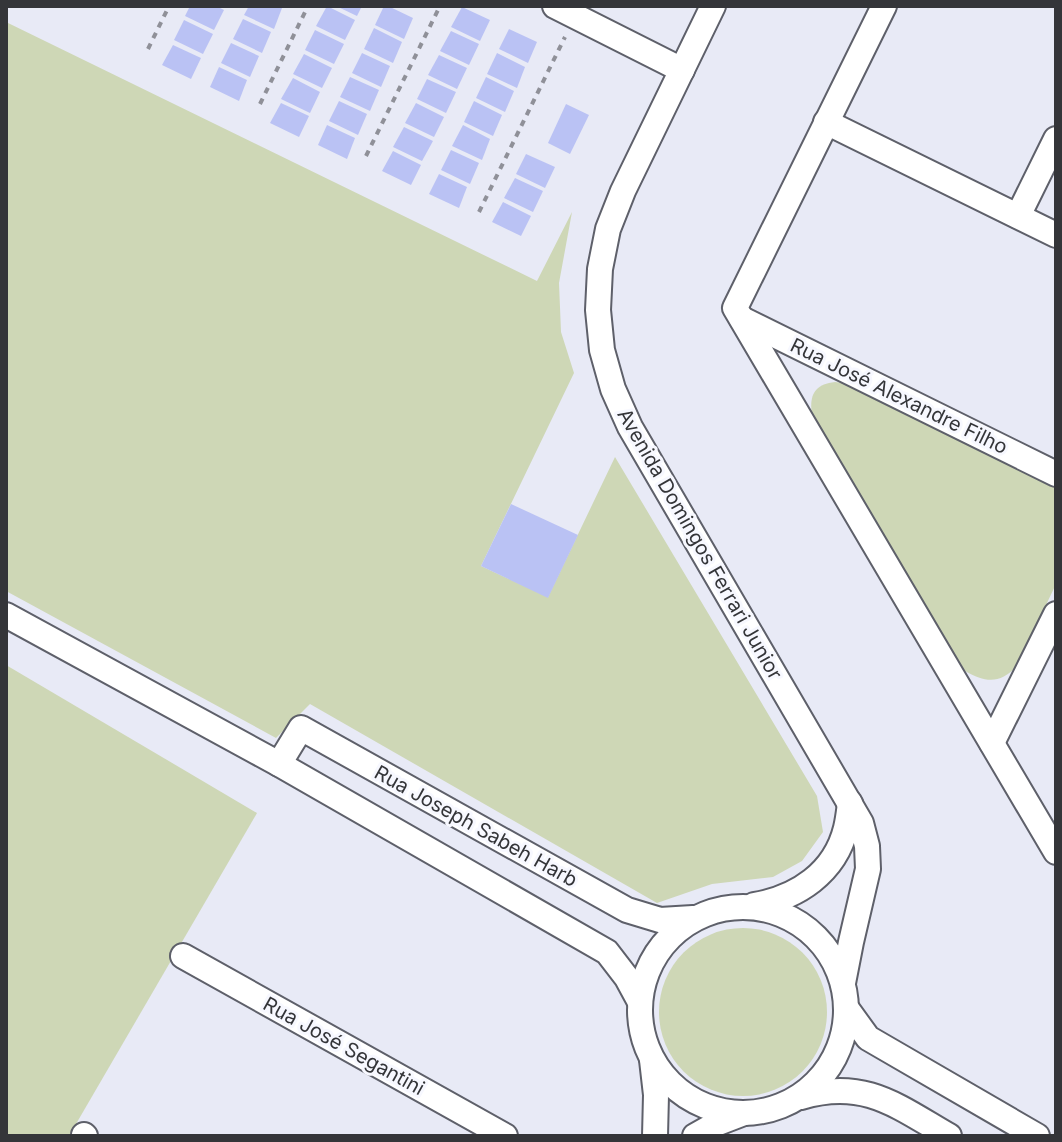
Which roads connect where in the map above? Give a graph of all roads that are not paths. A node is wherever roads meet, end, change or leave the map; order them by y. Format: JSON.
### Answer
{"nodes":[{"id":1,"x":713,"y":6,"type":"edge"},
{"id":2,"x":884,"y":6,"type":"edge"},
{"id":3,"x":566,"y":11,"type":"edge"},
{"id":4,"x":682,"y":70,"type":"junction"},
{"id":5,"x":826,"y":122,"type":"junction"},
{"id":6,"x":1056,"y":139,"type":"edge"},
{"id":7,"x":1018,"y":216,"type":"junction"},
{"id":8,"x":1056,"y":235,"type":"edge"},
{"id":9,"x":738,"y":313,"type":"junction"},
{"id":10,"x":1056,"y":474,"type":"edge"},
{"id":11,"x":1056,"y":614,"type":"edge"},
{"id":12,"x":6,"y":615,"type":"edge"},
{"id":13,"x":992,"y":743,"type":"junction"},
{"id":14,"x":279,"y":764,"type":"junction"},
{"id":15,"x":850,"y":803,"type":"junction"},
{"id":16,"x":1056,"y":852,"type":"edge"},
{"id":17,"x":745,"y":907,"type":"junction"},
{"id":18,"x":695,"y":918,"type":"junction"},
{"id":19,"x":183,"y":956,"type":"dead end"},
{"id":20,"x":843,"y":983,"type":"junction"},
{"id":21,"x":640,"y":1002,"type":"junction"},
{"id":22,"x":847,"y":1009,"type":"junction"},
{"id":23,"x":651,"y":1057,"type":"junction"},
{"id":24,"x":799,"y":1097,"type":"junction"},
{"id":25,"x":745,"y":1113,"type":"junction"},
{"id":26,"x":505,"y":1136,"type":"edge"},
{"id":27,"x":655,"y":1136,"type":"edge"},
{"id":28,"x":695,"y":1136,"type":"edge"},
{"id":29,"x":949,"y":1136,"type":"edge"},
{"id":30,"x":1037,"y":1136,"type":"edge"}],
"edges":[{"from":1,"to":4,"type":"street","name":"Avenida Domingos Ferrari Junior"},
{"from":2,"to":5,"type":"street"},
{"from":3,"to":4,"type":"street"},
{"from":4,"to":15,"type":"street","name":"Avenida Domingos Ferrari Junior"},
{"from":5,"to":7,"type":"street"},
{"from":5,"to":9,"type":"street"},
{"from":6,"to":7,"type":"street"},
{"from":7,"to":8,"type":"street"},
{"from":9,"to":10,"type":"street","name":"Rua José Alexandre Filho"},
{"from":9,"to":13,"type":"street"},
{"from":11,"to":13,"type":"street"},
{"from":12,"to":14,"type":"street"},
{"from":13,"to":16,"type":"street"},
{"from":14,"to":18,"type":"street","name":"Rua Joseph Sabeh Harb"},
{"from":14,"to":21,"type":"street"},
{"from":15,"to":17,"type":"street"},
{"from":15,"to":20,"type":"street","name":"Avenida Domingos Ferrari Junior"},
{"from":17,"to":18,"type":"street"},
{"from":17,"to":20,"type":"street"},
{"from":18,"to":21,"type":"street"},
{"from":19,"to":26,"type":"street","name":"Rua José Segantini"},
{"from":20,"to":22,"type":"street"},
{"from":21,"to":23,"type":"street"},
{"from":22,"to":24,"type":"street"},
{"from":22,"to":30,"type":"street"},
{"from":23,"to":25,"type":"street"},
{"from":23,"to":27,"type":"street"},
{"from":24,"to":25,"type":"street"},
{"from":24,"to":29,"type":"street"},
{"from":25,"to":28,"type":"street"}]}
